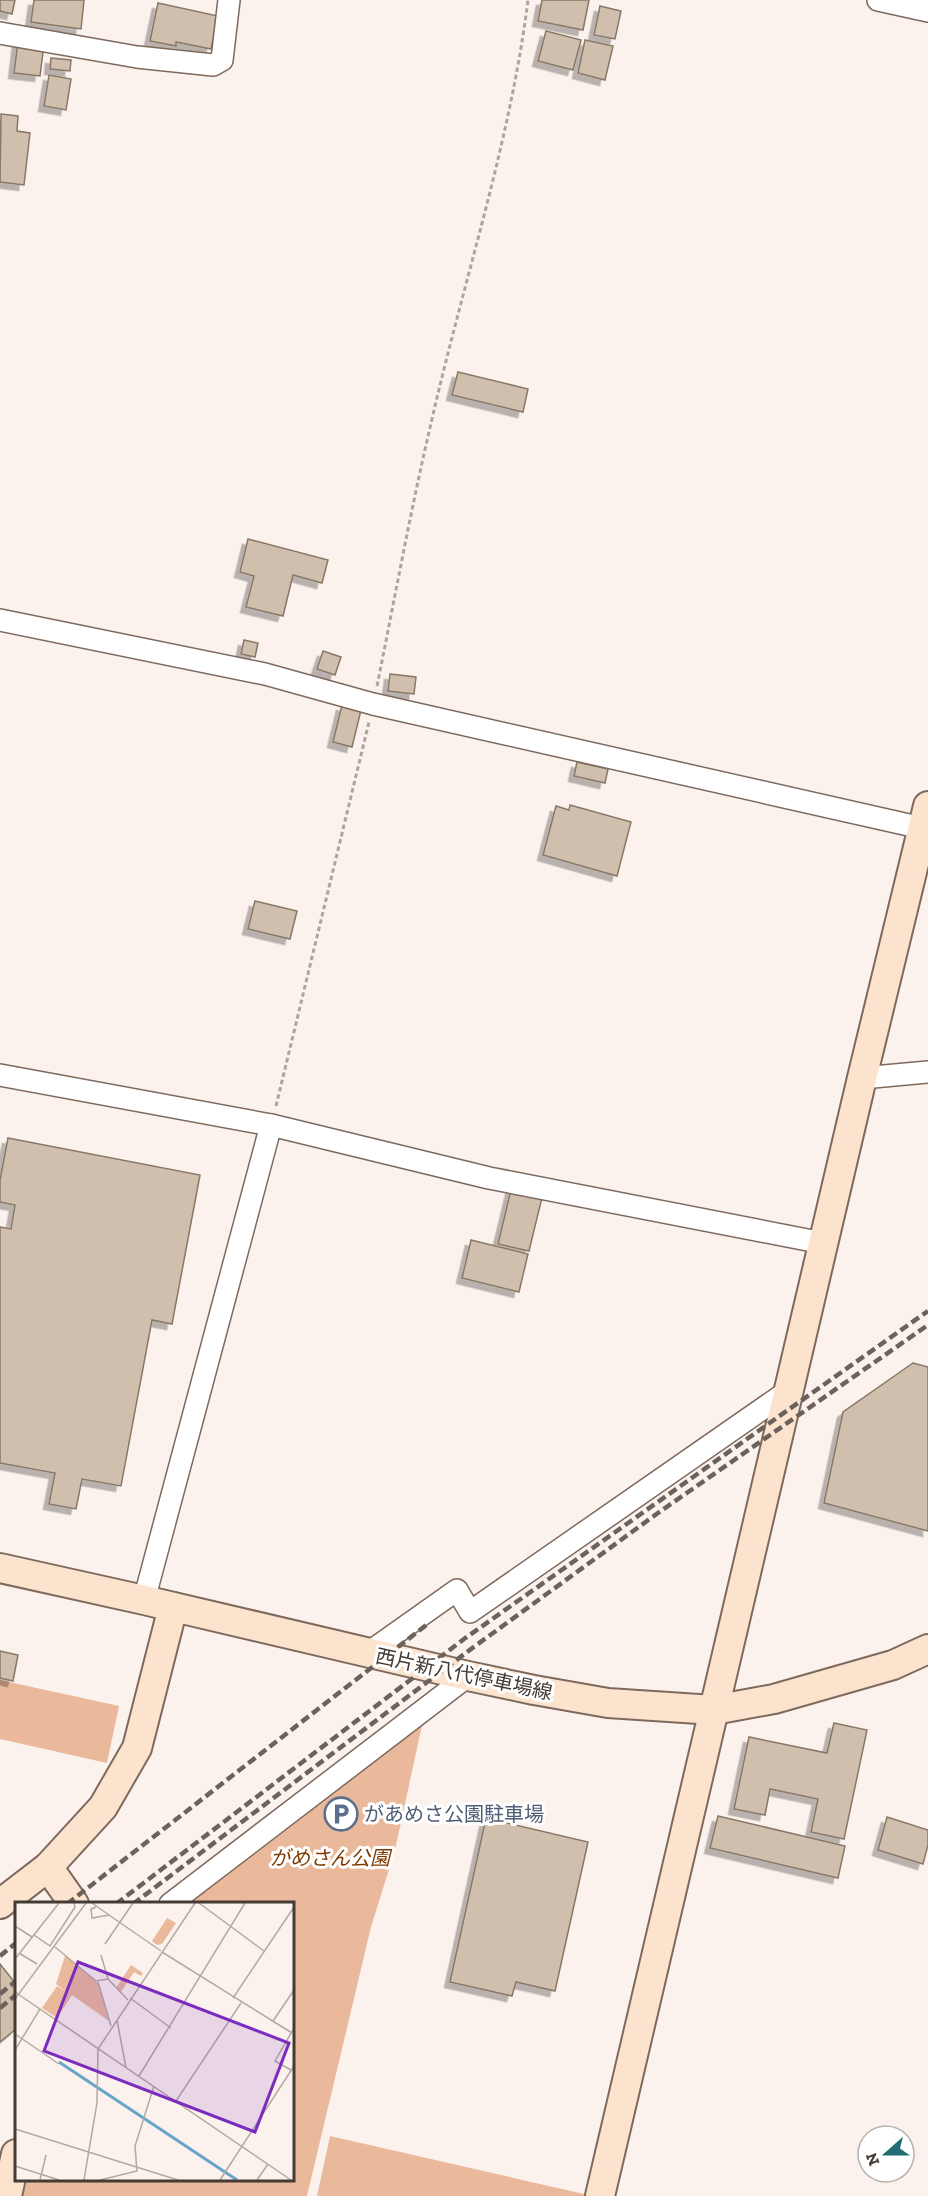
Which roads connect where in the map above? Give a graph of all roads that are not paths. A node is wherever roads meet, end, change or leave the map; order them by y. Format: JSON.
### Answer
{"nodes":[{"id":1,"x":229,"y":0,"type":"edge"},
{"id":2,"x":878,"y":0,"type":"edge"},
{"id":3,"x":928,"y":11,"type":"edge"},
{"id":4,"x":0,"y":33,"type":"edge"},
{"id":5,"x":0,"y":620,"type":"edge"},
{"id":6,"x":925,"y":817,"type":"edge"},
{"id":7,"x":928,"y":1072,"type":"edge"},
{"id":8,"x":0,"y":1075,"type":"edge"},
{"id":9,"x":862,"y":1078,"type":"junction"},
{"id":10,"x":271,"y":1125,"type":"junction"},
{"id":11,"x":823,"y":1243,"type":"junction"},
{"id":12,"x":788,"y":1391,"type":"junction"},
{"id":13,"x":0,"y":1568,"type":"edge"},
{"id":14,"x":144,"y":1600,"type":"junction"},
{"id":15,"x":173,"y":1607,"type":"junction"},
{"id":16,"x":928,"y":1649,"type":"edge"},
{"id":17,"x":368,"y":1653,"type":"junction"},
{"id":18,"x":468,"y":1676,"type":"junction"},
{"id":19,"x":714,"y":1710,"type":"junction"},
{"id":20,"x":48,"y":1867,"type":"junction"},
{"id":21,"x":73,"y":1902,"type":"edge"},
{"id":22,"x":173,"y":1902,"type":"edge"},
{"id":23,"x":0,"y":1904,"type":"edge"},
{"id":24,"x":15,"y":2159,"type":"edge"},
{"id":25,"x":7,"y":2196,"type":"edge"},
{"id":26,"x":600,"y":2196,"type":"edge"}],
"edges":[{"from":1,"to":4,"type":"street"},
{"from":2,"to":3,"type":"street"},
{"from":5,"to":6,"type":"street"},
{"from":6,"to":9,"type":"street"},
{"from":7,"to":9,"type":"street"},
{"from":8,"to":10,"type":"street"},
{"from":9,"to":11,"type":"street"},
{"from":10,"to":11,"type":"street"},
{"from":10,"to":14,"type":"street"},
{"from":11,"to":12,"type":"street"},
{"from":12,"to":17,"type":"street"},
{"from":12,"to":19,"type":"street"},
{"from":13,"to":14,"type":"street","name":"西片新八代停車場線"},
{"from":14,"to":15,"type":"street","name":"西片新八代停車場線"},
{"from":15,"to":17,"type":"street","name":"西片新八代停車場線"},
{"from":15,"to":20,"type":"street"},
{"from":16,"to":19,"type":"street","name":"西片新八代停車場線"},
{"from":17,"to":18,"type":"street","name":"西片新八代停車場線"},
{"from":18,"to":19,"type":"street","name":"西片新八代停車場線"},
{"from":18,"to":22,"type":"street"},
{"from":19,"to":26,"type":"street"},
{"from":20,"to":21,"type":"street"},
{"from":20,"to":23,"type":"street"},
{"from":24,"to":25,"type":"street"}]}
